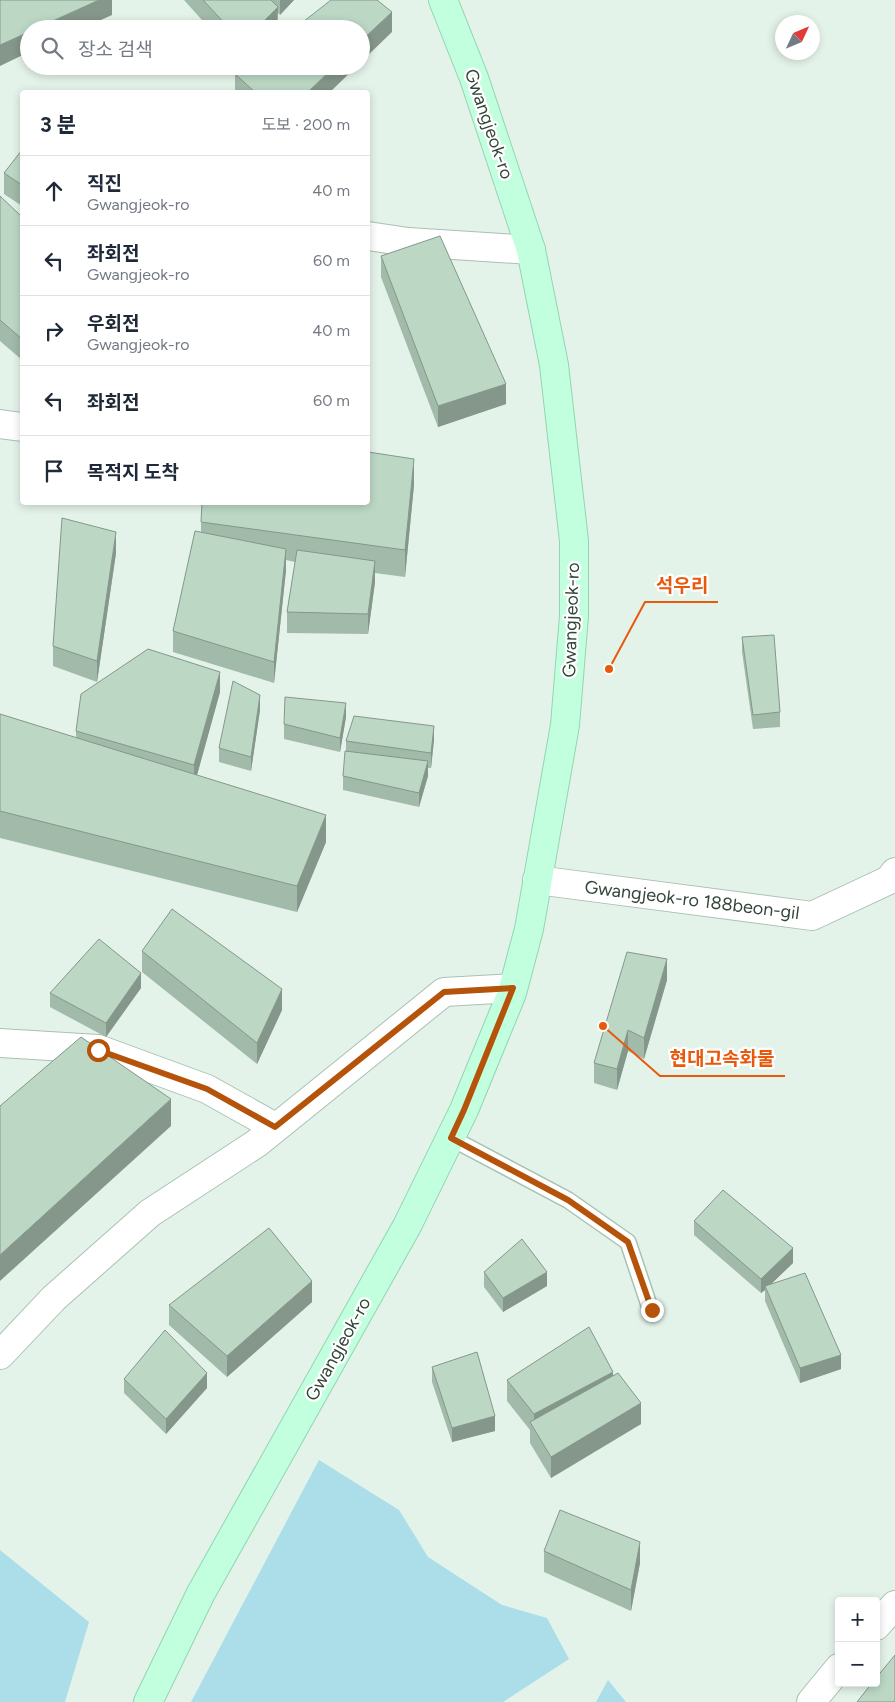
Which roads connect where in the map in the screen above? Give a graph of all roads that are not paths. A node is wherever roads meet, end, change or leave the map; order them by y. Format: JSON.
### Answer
{"nodes":[{"id":1,"x":443,"y":0,"type":"edge"},
{"id":2,"x":370,"y":236,"type":"edge"},
{"id":3,"x":531,"y":250,"type":"junction"},
{"id":4,"x":0,"y":424,"type":"edge"},
{"id":5,"x":20,"y":426,"type":"edge"},
{"id":6,"x":895,"y":872,"type":"edge"},
{"id":7,"x":537,"y":880,"type":"junction"},
{"id":8,"x":513,"y":988,"type":"junction"},
{"id":9,"x":0,"y":1043,"type":"edge"},
{"id":10,"x":275,"y":1127,"type":"junction"},
{"id":11,"x":451,"y":1138,"type":"junction"},
{"id":12,"x":652,"y":1310,"type":"dead end"},
{"id":13,"x":0,"y":1355,"type":"edge"},
{"id":14,"x":895,"y":1605,"type":"edge"},
{"id":15,"x":880,"y":1622,"type":"edge"},
{"id":16,"x":835,"y":1673,"type":"edge"},
{"id":17,"x":148,"y":1702,"type":"edge"},
{"id":18,"x":811,"y":1702,"type":"edge"}],
"edges":[{"from":1,"to":3,"type":"main road","name":"Gwangjeok-ro"},
{"from":2,"to":3,"type":"street"},
{"from":3,"to":7,"type":"main road","name":"Gwangjeok-ro"},
{"from":4,"to":5,"type":"street"},
{"from":6,"to":7,"type":"street","name":"Gwangjeok-ro 188beon-gil"},
{"from":7,"to":8,"type":"main road","name":"Gwangjeok-ro"},
{"from":8,"to":10,"type":"street"},
{"from":8,"to":11,"type":"main road","name":"Gwangjeok-ro"},
{"from":9,"to":10,"type":"street"},
{"from":10,"to":13,"type":"street"},
{"from":11,"to":12,"type":"lane"},
{"from":11,"to":17,"type":"main road","name":"Gwangjeok-ro"},
{"from":14,"to":15,"type":"street"},
{"from":16,"to":18,"type":"street"}]}
